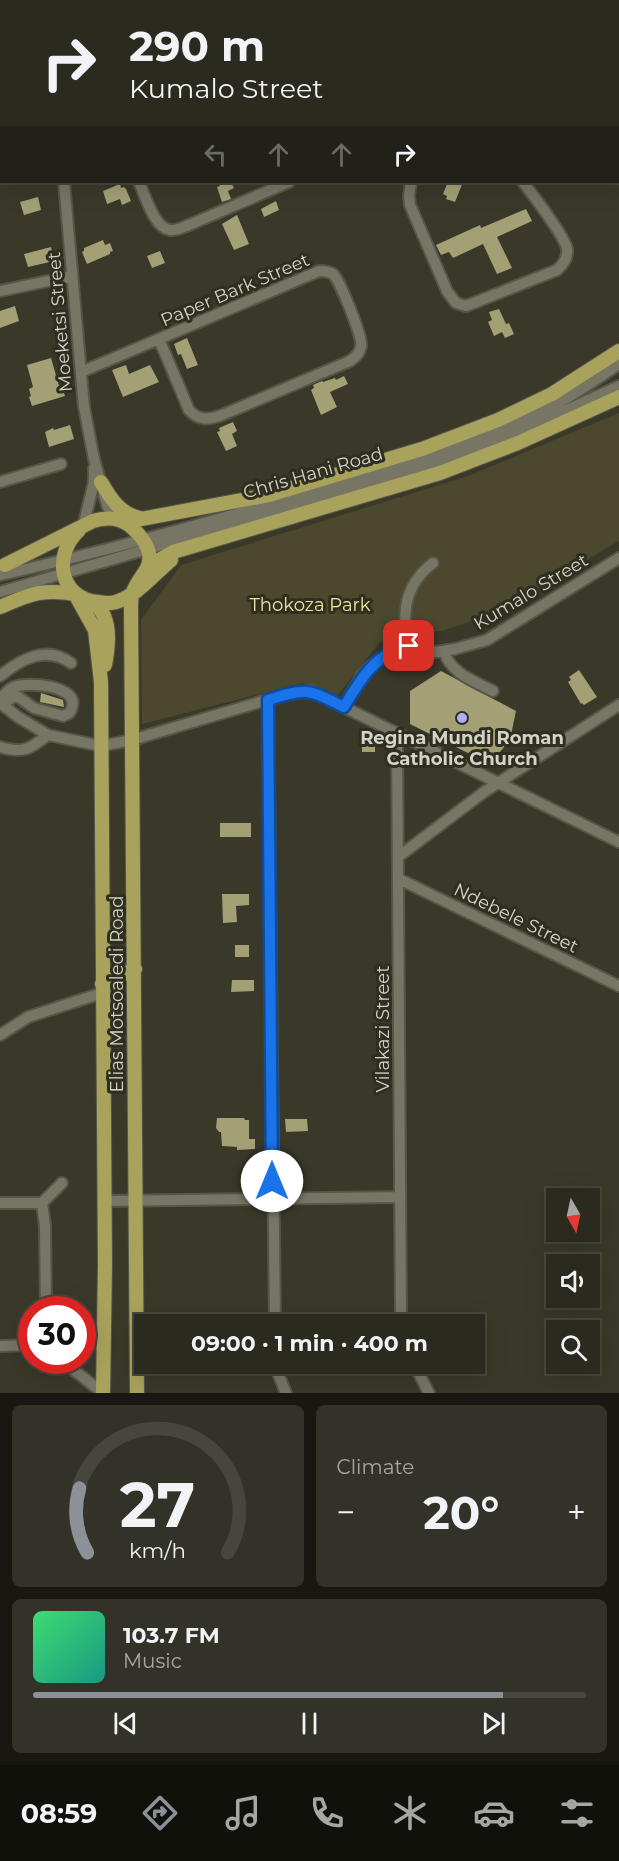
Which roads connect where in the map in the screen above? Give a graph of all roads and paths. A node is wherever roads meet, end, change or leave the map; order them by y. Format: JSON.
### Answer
{"nodes":[{"id":1,"x":64,"y":183,"type":"edge"},
{"id":2,"x":139,"y":183,"type":"edge"},
{"id":3,"x":287,"y":183,"type":"edge"},
{"id":4,"x":411,"y":183,"type":"edge"},
{"id":5,"x":524,"y":183,"type":"edge"},
{"id":6,"x":72,"y":276,"type":"junction"},
{"id":7,"x":0,"y":291,"type":"edge"},
{"id":8,"x":159,"y":339,"type":"junction"},
{"id":9,"x":619,"y":351,"type":"edge"},
{"id":10,"x":619,"y":364,"type":"edge"},
{"id":11,"x":81,"y":372,"type":"junction"},
{"id":12,"x":619,"y":386,"type":"edge"},
{"id":13,"x":619,"y":397,"type":"edge"},
{"id":14,"x":94,"y":459,"type":"junction"},
{"id":15,"x":61,"y":464,"type":"dead end"},
{"id":16,"x":0,"y":482,"type":"edge"},
{"id":17,"x":101,"y":483,"type":"junction"},
{"id":18,"x":143,"y":518,"type":"junction"},
{"id":19,"x":119,"y":520,"type":"junction"},
{"id":20,"x":83,"y":527,"type":"junction"},
{"id":21,"x":68,"y":543,"type":"junction"},
{"id":22,"x":146,"y":544,"type":"junction"},
{"id":23,"x":197,"y":545,"type":"junction"},
{"id":24,"x":619,"y":558,"type":"edge"},
{"id":25,"x":433,"y":563,"type":"dead end"},
{"id":26,"x":63,"y":566,"type":"junction"},
{"id":27,"x":148,"y":566,"type":"junction"},
{"id":28,"x":2,"y":569,"type":"edge"},
{"id":29,"x":0,"y":592,"type":"edge"},
{"id":30,"x":75,"y":594,"type":"junction"},
{"id":31,"x":132,"y":594,"type":"junction"},
{"id":32,"x":93,"y":602,"type":"junction"},
{"id":33,"x":0,"y":607,"type":"edge"},
{"id":34,"x":409,"y":646,"type":"junction"},
{"id":35,"x":444,"y":651,"type":"junction"},
{"id":36,"x":71,"y":663,"type":"dead end"},
{"id":37,"x":0,"y":676,"type":"edge"},
{"id":38,"x":101,"y":682,"type":"junction"},
{"id":39,"x":493,"y":691,"type":"dead end"},
{"id":40,"x":268,"y":700,"type":"junction"},
{"id":41,"x":1,"y":702,"type":"edge"},
{"id":42,"x":619,"y":705,"type":"edge"},
{"id":43,"x":344,"y":707,"type":"junction"},
{"id":44,"x":397,"y":734,"type":"junction"},
{"id":45,"x":48,"y":735,"type":"junction"},
{"id":46,"x":132,"y":741,"type":"junction"},
{"id":47,"x":101,"y":746,"type":"junction"},
{"id":48,"x":0,"y":747,"type":"edge"},
{"id":49,"x":499,"y":784,"type":"junction"},
{"id":50,"x":619,"y":842,"type":"edge"},
{"id":51,"x":398,"y":856,"type":"junction"},
{"id":52,"x":399,"y":879,"type":"junction"},
{"id":53,"x":135,"y":969,"type":"junction"},
{"id":54,"x":619,"y":986,"type":"edge"},
{"id":55,"x":102,"y":988,"type":"junction"},
{"id":56,"x":0,"y":1035,"type":"edge"},
{"id":57,"x":62,"y":1183,"type":"dead end"},
{"id":58,"x":399,"y":1197,"type":"junction"},
{"id":59,"x":272,"y":1199,"type":"junction"},
{"id":60,"x":136,"y":1200,"type":"junction"},
{"id":61,"x":104,"y":1201,"type":"junction"},
{"id":62,"x":0,"y":1203,"type":"edge"},
{"id":63,"x":42,"y":1203,"type":"junction"},
{"id":64,"x":46,"y":1296,"type":"edge"},
{"id":65,"x":274,"y":1314,"type":"edge"},
{"id":66,"x":401,"y":1314,"type":"edge"},
{"id":67,"x":18,"y":1345,"type":"edge"},
{"id":68,"x":0,"y":1346,"type":"edge"},
{"id":69,"x":79,"y":1374,"type":"edge"},
{"id":70,"x":278,"y":1374,"type":"edge"},
{"id":71,"x":419,"y":1374,"type":"edge"},
{"id":72,"x":103,"y":1393,"type":"edge"},
{"id":73,"x":137,"y":1393,"type":"edge"},
{"id":74,"x":286,"y":1393,"type":"edge"},
{"id":75,"x":429,"y":1393,"type":"edge"}],
"edges":[{"from":1,"to":6,"type":"street","name":"Moeketsi Street"},
{"from":2,"to":3,"type":"street"},
{"from":4,"to":5,"type":"street"},
{"from":6,"to":7,"type":"street"},
{"from":6,"to":11,"type":"street","name":"Moeketsi Street"},
{"from":8,"to":8,"type":"street","name":"Paper Bark Street"},
{"from":8,"to":11,"type":"street","name":"Paper Bark Street"},
{"from":9,"to":18,"type":"main road","name":"Chris Hani Road"},
{"from":10,"to":22,"type":"street","name":"Chris Hani Road"},
{"from":11,"to":14,"type":"street","name":"Moeketsi Street"},
{"from":12,"to":22,"type":"street","name":"Chris Hani Road"},
{"from":13,"to":23,"type":"main road","name":"Chris Hani Road"},
{"from":14,"to":17,"type":"street","name":"Moeketsi Street"},
{"from":14,"to":20,"type":"street","name":"Moeketsi Street"},
{"from":15,"to":16,"type":"street"},
{"from":17,"to":18,"type":"main road"},
{"from":17,"to":19,"type":"street","name":"Moeketsi Street"},
{"from":18,"to":19,"type":"main road","name":"Chris Hani Road"},
{"from":19,"to":20,"type":"main road","name":"Chris Hani Road"},
{"from":19,"to":22,"type":"main road"},
{"from":20,"to":21,"type":"main road"},
{"from":20,"to":28,"type":"main road","name":"Chris Hani Road"},
{"from":21,"to":26,"type":"main road"},
{"from":21,"to":28,"type":"main road"},
{"from":22,"to":26,"type":"street","name":"Chris Hani Road"},
{"from":22,"to":27,"type":"main road"},
{"from":23,"to":27,"type":"main road","name":"Chris Hani Road"},
{"from":23,"to":31,"type":"main road"},
{"from":24,"to":35,"type":"street","name":"Kumalo Street"},
{"from":25,"to":34,"type":"street"},
{"from":26,"to":28,"type":"street","name":"Chris Hani Road"},
{"from":26,"to":29,"type":"street","name":"Chris Hani Road"},
{"from":26,"to":30,"type":"main road","name":"Elias Motsoaledi Road"},
{"from":27,"to":31,"type":"main road"},
{"from":30,"to":32,"type":"main road"},
{"from":30,"to":33,"type":"main road"},
{"from":30,"to":38,"type":"main road","name":"Elias Motsoaledi Road"},
{"from":31,"to":32,"type":"main road"},
{"from":31,"to":46,"type":"main road","name":"Elias Motsoaledi Road"},
{"from":32,"to":38,"type":"main road","name":"Elias Motsoaledi Road"},
{"from":34,"to":35,"type":"street","name":"Kumalo Street"},
{"from":34,"to":43,"type":"street"},
{"from":35,"to":39,"type":"street"},
{"from":36,"to":37,"type":"street"},
{"from":38,"to":47,"type":"main road","name":"Elias Motsoaledi Road"},
{"from":40,"to":43,"type":"street"},
{"from":40,"to":46,"type":"street"},
{"from":40,"to":59,"type":"street"},
{"from":41,"to":41,"type":"street"},
{"from":41,"to":45,"type":"street"},
{"from":42,"to":49,"type":"street"},
{"from":43,"to":44,"type":"street"},
{"from":44,"to":49,"type":"street"},
{"from":44,"to":51,"type":"street","name":"Vilakazi Street"},
{"from":45,"to":47,"type":"street"},
{"from":45,"to":48,"type":"street"},
{"from":46,"to":47,"type":"street"},
{"from":46,"to":53,"type":"main road","name":"Elias Motsoaledi Road"},
{"from":47,"to":55,"type":"main road","name":"Elias Motsoaledi Road"},
{"from":49,"to":50,"type":"street"},
{"from":49,"to":51,"type":"street"},
{"from":51,"to":52,"type":"street","name":"Vilakazi Street"},
{"from":52,"to":54,"type":"street","name":"Ndebele Street"},
{"from":52,"to":58,"type":"street","name":"Vilakazi Street"},
{"from":53,"to":55,"type":"main road"},
{"from":53,"to":60,"type":"main road","name":"Elias Motsoaledi Road"},
{"from":55,"to":56,"type":"street"},
{"from":55,"to":61,"type":"main road","name":"Elias Motsoaledi Road"},
{"from":57,"to":63,"type":"street"},
{"from":58,"to":59,"type":"street"},
{"from":58,"to":66,"type":"street","name":"Vilakazi Street"},
{"from":59,"to":60,"type":"street"},
{"from":59,"to":65,"type":"street"},
{"from":60,"to":61,"type":"street"},
{"from":60,"to":73,"type":"main road","name":"Elias Motsoaledi Road"},
{"from":61,"to":72,"type":"main road","name":"Elias Motsoaledi Road"},
{"from":62,"to":63,"type":"street"},
{"from":63,"to":64,"type":"street"},
{"from":67,"to":68,"type":"street"},
{"from":69,"to":72,"type":"street"},
{"from":70,"to":74,"type":"street"},
{"from":71,"to":75,"type":"street"}]}
